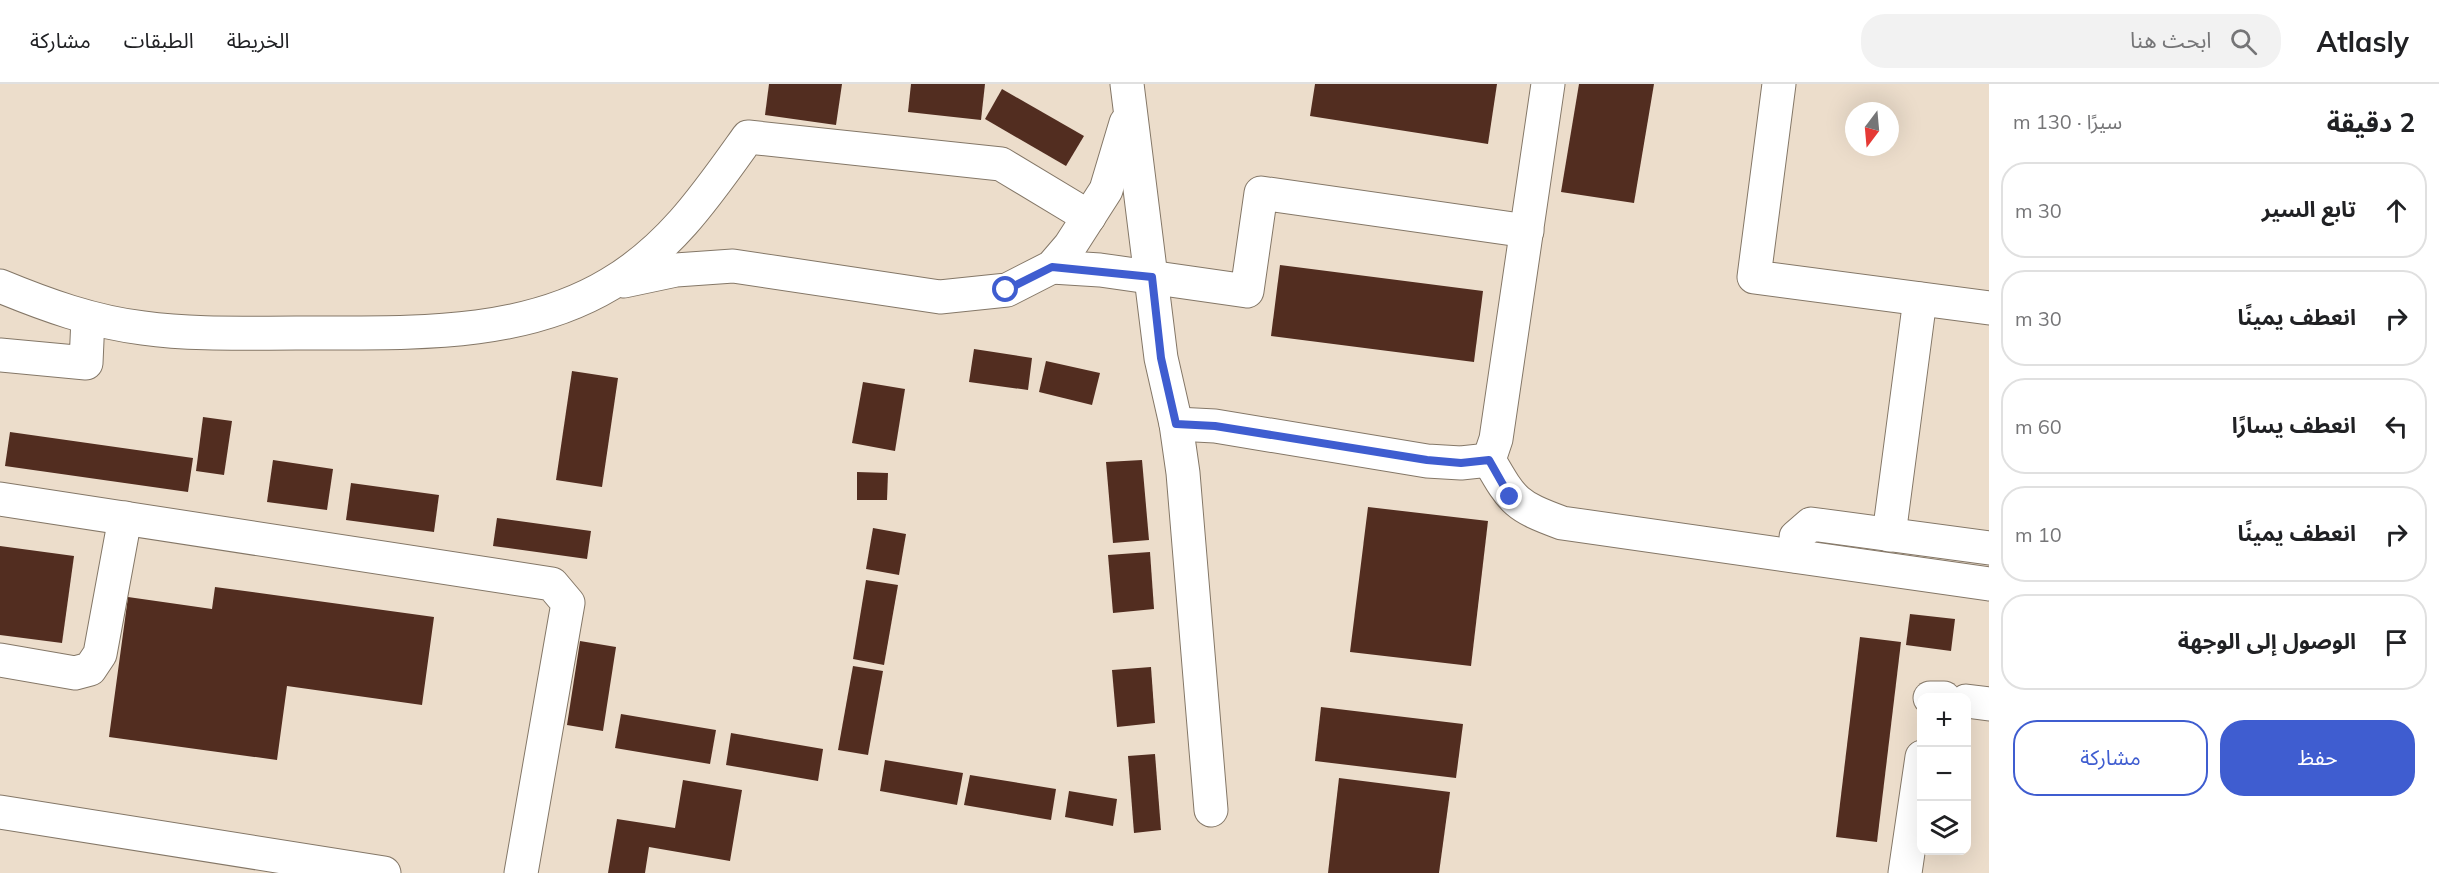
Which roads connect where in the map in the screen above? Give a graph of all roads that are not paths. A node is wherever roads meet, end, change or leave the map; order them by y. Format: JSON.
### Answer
{"nodes":[{"id":1,"x":1548,"y":84,"type":"edge"},
{"id":2,"x":1779,"y":84,"type":"edge"},
{"id":3,"x":1128,"y":98,"type":"edge"},
{"id":4,"x":1089,"y":217,"type":"junction"},
{"id":5,"x":1527,"y":231,"type":"junction"},
{"id":6,"x":1052,"y":267,"type":"junction"},
{"id":7,"x":1152,"y":277,"type":"junction"},
{"id":8,"x":610,"y":284,"type":"junction"},
{"id":9,"x":0,"y":286,"type":"edge"},
{"id":10,"x":1920,"y":299,"type":"junction"},
{"id":11,"x":1989,"y":308,"type":"edge"},
{"id":12,"x":87,"y":318,"type":"junction"},
{"id":13,"x":0,"y":355,"type":"edge"},
{"id":14,"x":1176,"y":424,"type":"junction"},
{"id":15,"x":1489,"y":460,"type":"junction"},
{"id":16,"x":0,"y":499,"type":"edge"},
{"id":17,"x":125,"y":518,"type":"junction"},
{"id":18,"x":1889,"y":535,"type":"junction"},
{"id":19,"x":1989,"y":549,"type":"edge"},
{"id":20,"x":1796,"y":556,"type":"junction"},
{"id":21,"x":1989,"y":584,"type":"edge"},
{"id":22,"x":0,"y":660,"type":"edge"},
{"id":23,"x":1971,"y":702,"type":"edge"},
{"id":24,"x":1989,"y":704,"type":"edge"},
{"id":25,"x":1917,"y":791,"type":"edge"},
{"id":26,"x":1211,"y":810,"type":"dead end"},
{"id":27,"x":0,"y":812,"type":"edge"},
{"id":28,"x":384,"y":873,"type":"edge"},
{"id":29,"x":521,"y":873,"type":"edge"},
{"id":30,"x":1905,"y":873,"type":"edge"}],
"edges":[{"from":1,"to":5,"type":"lane"},
{"from":2,"to":10,"type":"lane"},
{"from":3,"to":4,"type":"lane"},
{"from":3,"to":7,"type":"lane"},
{"from":4,"to":6,"type":"lane"},
{"from":4,"to":8,"type":"lane"},
{"from":5,"to":7,"type":"lane"},
{"from":5,"to":15,"type":"lane"},
{"from":6,"to":7,"type":"lane"},
{"from":6,"to":8,"type":"lane"},
{"from":7,"to":14,"type":"lane"},
{"from":8,"to":12,"type":"lane"},
{"from":9,"to":12,"type":"lane"},
{"from":10,"to":11,"type":"lane"},
{"from":10,"to":18,"type":"lane"},
{"from":12,"to":13,"type":"lane"},
{"from":14,"to":15,"type":"lane"},
{"from":14,"to":26,"type":"lane"},
{"from":15,"to":20,"type":"lane"},
{"from":16,"to":17,"type":"lane"},
{"from":17,"to":22,"type":"lane"},
{"from":17,"to":29,"type":"lane"},
{"from":18,"to":19,"type":"lane"},
{"from":18,"to":20,"type":"lane"},
{"from":20,"to":21,"type":"lane"},
{"from":23,"to":24,"type":"lane"},
{"from":25,"to":30,"type":"lane"},
{"from":27,"to":28,"type":"lane"}]}
